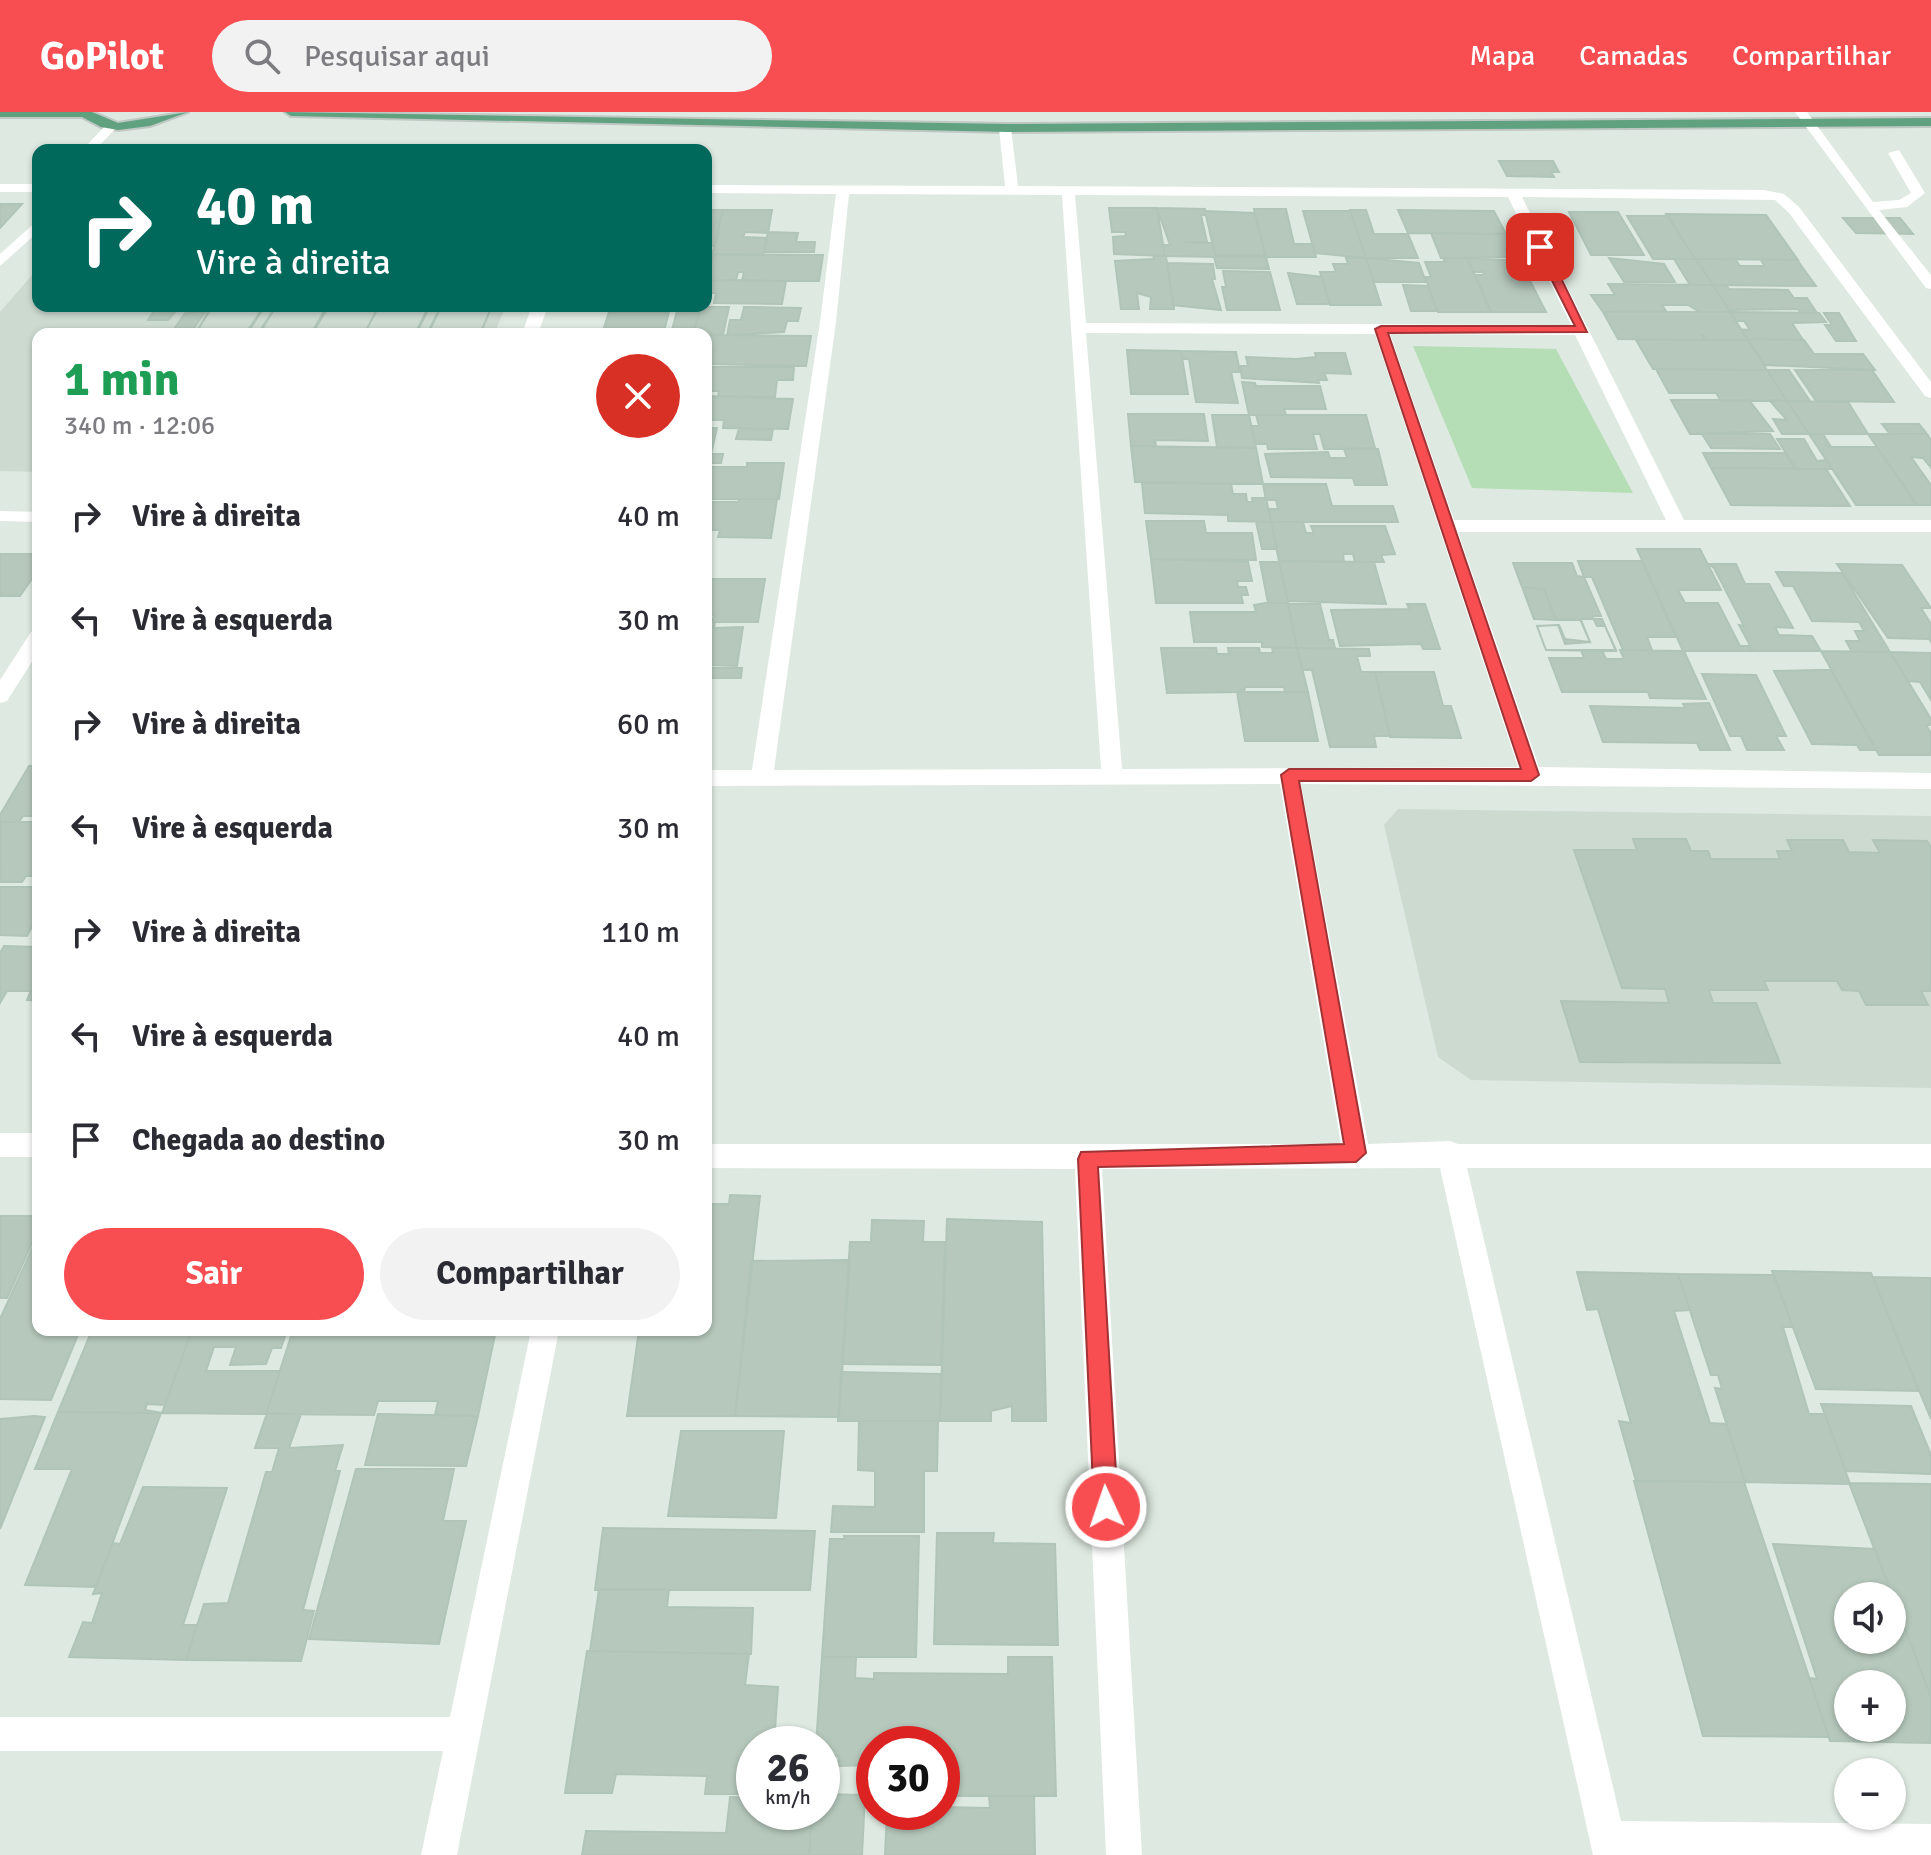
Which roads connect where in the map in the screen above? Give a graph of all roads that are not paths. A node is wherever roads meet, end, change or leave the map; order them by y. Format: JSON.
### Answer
{"nodes":[{"id":1,"x":85,"y":112,"type":"edge"},
{"id":2,"x":182,"y":112,"type":"edge"},
{"id":3,"x":291,"y":112,"type":"edge"},
{"id":4,"x":774,"y":112,"type":"edge"},
{"id":5,"x":1386,"y":112,"type":"edge"},
{"id":6,"x":0,"y":113,"type":"edge"},
{"id":7,"x":1804,"y":117,"type":"edge"},
{"id":8,"x":1931,"y":122,"type":"edge"},
{"id":9,"x":112,"y":126,"type":"junction"},
{"id":10,"x":781,"y":127,"type":"junction"},
{"id":11,"x":1005,"y":128,"type":"junction"},
{"id":12,"x":1384,"y":128,"type":"junction"},
{"id":13,"x":94,"y":144,"type":"edge"},
{"id":14,"x":1894,"y":153,"type":"dead end"},
{"id":15,"x":0,"y":188,"type":"edge"},
{"id":16,"x":32,"y":188,"type":"edge"},
{"id":17,"x":712,"y":189,"type":"edge"},
{"id":18,"x":843,"y":189,"type":"junction"},
{"id":19,"x":1012,"y":189,"type":"junction"},
{"id":20,"x":1068,"y":190,"type":"junction"},
{"id":21,"x":1512,"y":191,"type":"junction"},
{"id":22,"x":1869,"y":206,"type":"junction"},
{"id":23,"x":32,"y":230,"type":"edge"},
{"id":24,"x":0,"y":262,"type":"edge"},
{"id":25,"x":1931,"y":285,"type":"edge"},
{"id":26,"x":1079,"y":328,"type":"junction"},
{"id":27,"x":1381,"y":329,"type":"junction"},
{"id":28,"x":1582,"y":330,"type":"junction"},
{"id":29,"x":1931,"y":393,"type":"edge"},
{"id":30,"x":0,"y":516,"type":"edge"},
{"id":31,"x":32,"y":517,"type":"edge"},
{"id":32,"x":1677,"y":524,"type":"junction"},
{"id":33,"x":1445,"y":526,"type":"junction"},
{"id":34,"x":1931,"y":526,"type":"edge"},
{"id":35,"x":32,"y":646,"type":"edge"},
{"id":36,"x":0,"y":696,"type":"edge"},
{"id":37,"x":1112,"y":775,"type":"junction"},
{"id":38,"x":1289,"y":775,"type":"junction"},
{"id":39,"x":1531,"y":775,"type":"junction"},
{"id":40,"x":762,"y":777,"type":"junction"},
{"id":41,"x":712,"y":778,"type":"edge"},
{"id":42,"x":1931,"y":781,"type":"edge"},
{"id":43,"x":0,"y":1145,"type":"edge"},
{"id":44,"x":32,"y":1145,"type":"edge"},
{"id":45,"x":1356,"y":1153,"type":"junction"},
{"id":46,"x":1450,"y":1153,"type":"junction"},
{"id":47,"x":712,"y":1156,"type":"edge"},
{"id":48,"x":1931,"y":1156,"type":"edge"},
{"id":49,"x":1088,"y":1159,"type":"junction"},
{"id":50,"x":544,"y":1336,"type":"edge"},
{"id":51,"x":462,"y":1734,"type":"junction"},
{"id":52,"x":3,"y":1741,"type":"edge"},
{"id":53,"x":1931,"y":1842,"type":"edge"},
{"id":54,"x":1609,"y":1847,"type":"edge"},
{"id":55,"x":439,"y":1855,"type":"edge"},
{"id":56,"x":1124,"y":1855,"type":"edge"}],
"edges":[{"from":1,"to":6,"type":"main road"},
{"from":1,"to":9,"type":"main road"},
{"from":2,"to":9,"type":"main road"},
{"from":3,"to":10,"type":"main road"},
{"from":4,"to":10,"type":"main road"},
{"from":5,"to":12,"type":"main road"},
{"from":7,"to":8,"type":"main road"},
{"from":7,"to":12,"type":"main road"},
{"from":7,"to":22,"type":"street"},
{"from":9,"to":13,"type":"street"},
{"from":10,"to":11,"type":"main road"},
{"from":11,"to":12,"type":"main road"},
{"from":11,"to":19,"type":"street"},
{"from":14,"to":22,"type":"street"},
{"from":15,"to":16,"type":"street"},
{"from":17,"to":18,"type":"street"},
{"from":18,"to":19,"type":"street"},
{"from":18,"to":40,"type":"street"},
{"from":19,"to":20,"type":"street"},
{"from":20,"to":21,"type":"street"},
{"from":20,"to":26,"type":"street"},
{"from":21,"to":28,"type":"street"},
{"from":21,"to":29,"type":"street"},
{"from":22,"to":25,"type":"street"},
{"from":23,"to":24,"type":"street"},
{"from":26,"to":27,"type":"street"},
{"from":26,"to":37,"type":"street"},
{"from":27,"to":28,"type":"street"},
{"from":27,"to":33,"type":"street"},
{"from":28,"to":32,"type":"street"},
{"from":30,"to":31,"type":"street"},
{"from":32,"to":33,"type":"street"},
{"from":32,"to":34,"type":"street"},
{"from":33,"to":39,"type":"street"},
{"from":35,"to":36,"type":"street"},
{"from":37,"to":38,"type":"street"},
{"from":37,"to":40,"type":"street"},
{"from":38,"to":39,"type":"street"},
{"from":38,"to":45,"type":"street"},
{"from":39,"to":42,"type":"street"},
{"from":40,"to":41,"type":"street"},
{"from":43,"to":44,"type":"street"},
{"from":45,"to":46,"type":"street"},
{"from":45,"to":49,"type":"street"},
{"from":46,"to":48,"type":"street"},
{"from":46,"to":54,"type":"street"},
{"from":47,"to":49,"type":"street"},
{"from":49,"to":56,"type":"street"},
{"from":50,"to":51,"type":"street"},
{"from":51,"to":52,"type":"street"},
{"from":51,"to":55,"type":"street"},
{"from":53,"to":54,"type":"street"}]}
